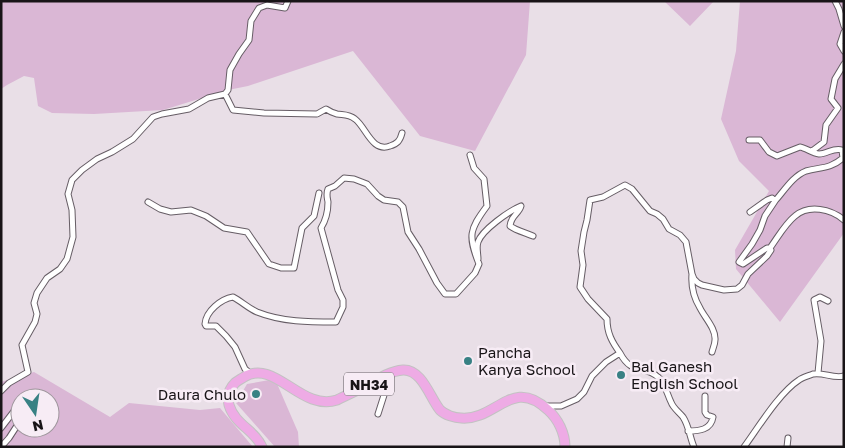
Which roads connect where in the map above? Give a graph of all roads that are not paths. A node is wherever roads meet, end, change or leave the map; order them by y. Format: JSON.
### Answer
{"nodes":[{"id":1,"x":288,"y":1,"type":"edge"},
{"id":2,"x":835,"y":1,"type":"edge"},
{"id":3,"x":844,"y":26,"type":"edge"},
{"id":4,"x":844,"y":32,"type":"edge"},
{"id":5,"x":844,"y":50,"type":"edge"},
{"id":6,"x":844,"y":64,"type":"edge"},
{"id":7,"x":225,"y":94,"type":"junction"},
{"id":8,"x":402,"y":133,"type":"dead end"},
{"id":9,"x":748,"y":140,"type":"dead end"},
{"id":10,"x":812,"y":151,"type":"junction"},
{"id":11,"x":470,"y":155,"type":"dead end"},
{"id":12,"x":319,"y":193,"type":"dead end"},
{"id":13,"x":775,"y":201,"type":"junction"},
{"id":14,"x":148,"y":202,"type":"dead end"},
{"id":15,"x":750,"y":212,"type":"dead end"},
{"id":16,"x":844,"y":220,"type":"edge"},
{"id":17,"x":533,"y":236,"type":"dead end"},
{"id":18,"x":770,"y":248,"type":"junction"},
{"id":19,"x":479,"y":264,"type":"junction"},
{"id":20,"x":692,"y":274,"type":"junction"},
{"id":21,"x":828,"y":301,"type":"dead end"},
{"id":22,"x":712,"y":352,"type":"dead end"},
{"id":23,"x":620,"y":353,"type":"junction"},
{"id":24,"x":250,"y":373,"type":"junction"},
{"id":25,"x":818,"y":373,"type":"junction"},
{"id":26,"x":384,"y":376,"type":"junction"},
{"id":27,"x":844,"y":376,"type":"edge"},
{"id":28,"x":1,"y":391,"type":"edge"},
{"id":29,"x":705,"y":396,"type":"dead end"},
{"id":30,"x":544,"y":406,"type":"junction"},
{"id":31,"x":378,"y":414,"type":"dead end"},
{"id":32,"x":10,"y":416,"type":"edge"},
{"id":33,"x":1,"y":428,"type":"edge"},
{"id":34,"x":688,"y":431,"type":"junction"},
{"id":35,"x":10,"y":436,"type":"edge"},
{"id":36,"x":788,"y":438,"type":"dead end"},
{"id":37,"x":1,"y":447,"type":"edge"},
{"id":38,"x":262,"y":447,"type":"edge"},
{"id":39,"x":565,"y":447,"type":"edge"},
{"id":40,"x":694,"y":447,"type":"edge"},
{"id":41,"x":744,"y":447,"type":"edge"},
{"id":42,"x":787,"y":447,"type":"edge"}],
"edges":[{"from":1,"to":7,"type":"street"},
{"from":2,"to":3,"type":"street"},
{"from":4,"to":5,"type":"street"},
{"from":6,"to":10,"type":"street"},
{"from":7,"to":8,"type":"street"},
{"from":7,"to":28,"type":"street"},
{"from":9,"to":10,"type":"street"},
{"from":10,"to":13,"type":"street"},
{"from":11,"to":19,"type":"street"},
{"from":12,"to":14,"type":"street"},
{"from":13,"to":15,"type":"street"},
{"from":13,"to":18,"type":"street"},
{"from":16,"to":18,"type":"street"},
{"from":17,"to":19,"type":"street"},
{"from":18,"to":20,"type":"street"},
{"from":19,"to":24,"type":"street"},
{"from":20,"to":22,"type":"street"},
{"from":20,"to":23,"type":"street"},
{"from":21,"to":25,"type":"street"},
{"from":23,"to":30,"type":"street"},
{"from":23,"to":34,"type":"street"},
{"from":24,"to":26,"type":"highway","number":"NH34"},
{"from":24,"to":38,"type":"highway"},
{"from":25,"to":27,"type":"street"},
{"from":25,"to":41,"type":"street"},
{"from":26,"to":30,"type":"highway","number":"NH34"},
{"from":26,"to":31,"type":"street"},
{"from":29,"to":34,"type":"street"},
{"from":30,"to":39,"type":"highway"},
{"from":32,"to":33,"type":"street"},
{"from":34,"to":40,"type":"street"},
{"from":35,"to":37,"type":"street"},
{"from":36,"to":42,"type":"street"}]}
